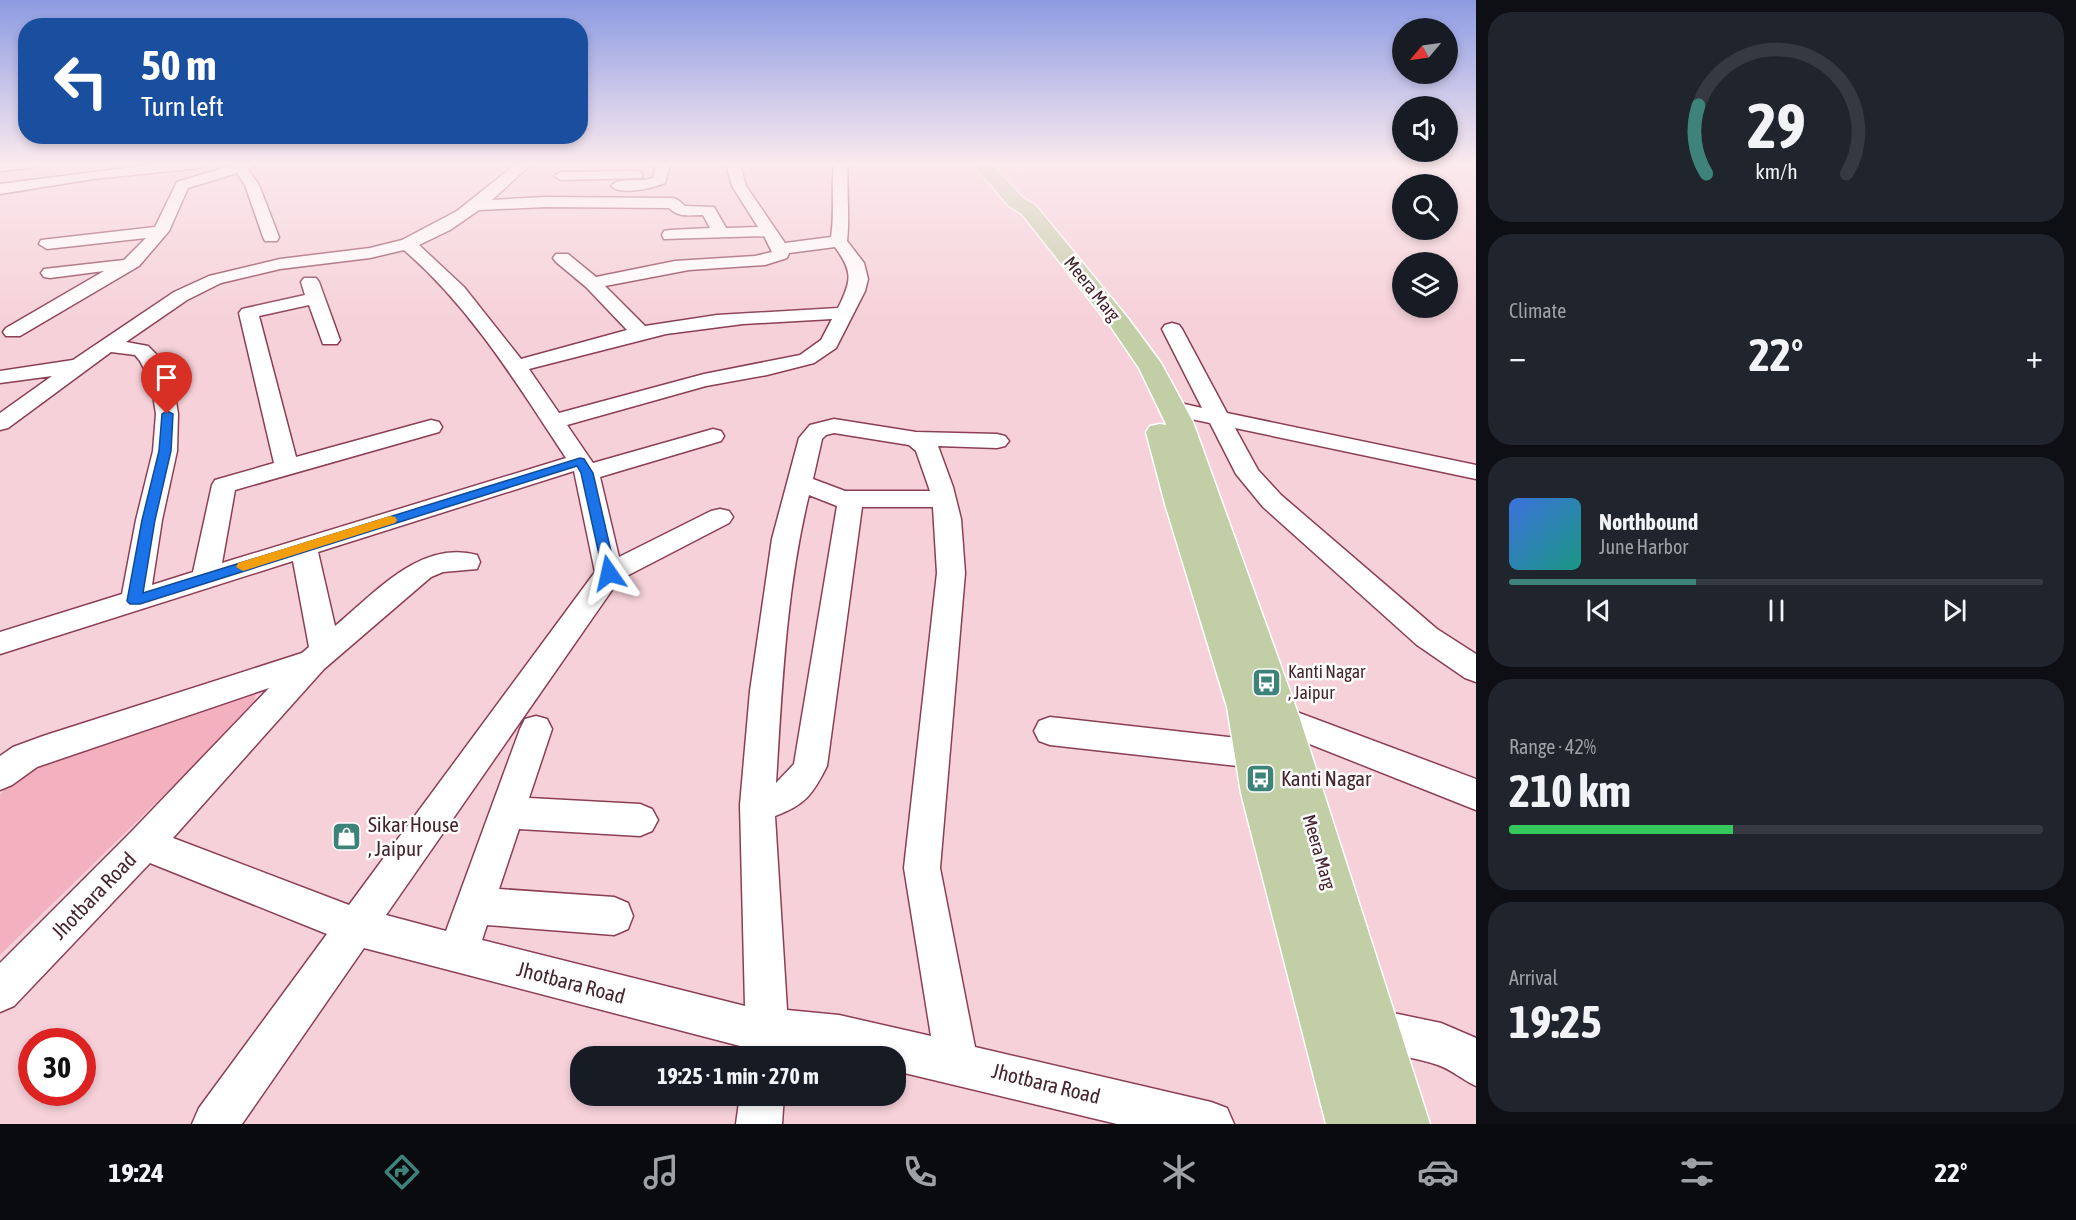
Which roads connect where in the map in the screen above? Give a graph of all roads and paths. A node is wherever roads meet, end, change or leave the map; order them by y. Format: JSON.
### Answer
{"nodes":[{"id":1,"x":168,"y":216,"type":"edge"},
{"id":2,"x":263,"y":216,"type":"edge"},
{"id":3,"x":457,"y":216,"type":"edge"},
{"id":4,"x":711,"y":216,"type":"edge"},
{"id":5,"x":760,"y":216,"type":"edge"},
{"id":6,"x":842,"y":216,"type":"edge"},
{"id":7,"x":1019,"y":216,"type":"edge"},
{"id":8,"x":1034,"y":216,"type":"edge"},
{"id":9,"x":161,"y":231,"type":"junction"},
{"id":10,"x":770,"y":231,"type":"junction"},
{"id":11,"x":716,"y":233,"type":"junction"},
{"id":12,"x":670,"y":235,"type":"dead end"},
{"id":13,"x":271,"y":237,"type":"dead end"},
{"id":14,"x":839,"y":241,"type":"junction"},
{"id":15,"x":48,"y":244,"type":"dead end"},
{"id":16,"x":408,"y":245,"type":"junction"},
{"id":17,"x":781,"y":249,"type":"junction"},
{"id":18,"x":562,"y":258,"type":"dead end"},
{"id":19,"x":302,"y":261,"type":"junction"},
{"id":20,"x":133,"y":262,"type":"junction"},
{"id":21,"x":50,"y":273,"type":"dead end"},
{"id":22,"x":592,"y":283,"type":"junction"},
{"id":23,"x":315,"y":298,"type":"junction"},
{"id":24,"x":846,"y":313,"type":"junction"},
{"id":25,"x":1172,"y":329,"type":"dead end"},
{"id":26,"x":13,"y":332,"type":"dead end"},
{"id":27,"x":641,"y":333,"type":"junction"},
{"id":28,"x":330,"y":340,"type":"dead end"},
{"id":29,"x":107,"y":345,"type":"junction"},
{"id":30,"x":78,"y":365,"type":"junction"},
{"id":31,"x":517,"y":366,"type":"junction"},
{"id":32,"x":0,"y":377,"type":"edge"},
{"id":33,"x":1172,"y":408,"type":"junction"},
{"id":34,"x":1218,"y":416,"type":"junction"},
{"id":35,"x":553,"y":422,"type":"junction"},
{"id":36,"x":0,"y":423,"type":"edge"},
{"id":37,"x":431,"y":427,"type":"dead end"},
{"id":38,"x":713,"y":436,"type":"dead end"},
{"id":39,"x":916,"y":439,"type":"junction"},
{"id":40,"x":997,"y":441,"type":"dead end"},
{"id":41,"x":583,"y":467,"type":"junction"},
{"id":42,"x":287,"y":468,"type":"junction"},
{"id":43,"x":1476,"y":472,"type":"edge"},
{"id":44,"x":801,"y":483,"type":"junction"},
{"id":45,"x":943,"y":499,"type":"junction"},
{"id":46,"x":851,"y":500,"type":"junction"},
{"id":47,"x":720,"y":517,"type":"dead end"},
{"id":48,"x":304,"y":547,"type":"junction"},
{"id":49,"x":467,"y":562,"type":"dead end"},
{"id":50,"x":609,"y":573,"type":"junction"},
{"id":51,"x":206,"y":578,"type":"junction"},
{"id":52,"x":135,"y":601,"type":"junction"},
{"id":53,"x":0,"y":643,"type":"edge"},
{"id":54,"x":319,"y":656,"type":"junction"},
{"id":55,"x":1476,"y":670,"type":"edge"},
{"id":56,"x":1260,"y":727,"type":"junction"},
{"id":57,"x":536,"y":729,"type":"dead end"},
{"id":58,"x":1050,"y":731,"type":"dead end"},
{"id":59,"x":0,"y":776,"type":"edge"},
{"id":60,"x":1476,"y":795,"type":"edge"},
{"id":61,"x":757,"y":805,"type":"junction"},
{"id":62,"x":507,"y":812,"type":"junction"},
{"id":63,"x":640,"y":820,"type":"dead end"},
{"id":64,"x":144,"y":844,"type":"junction"},
{"id":65,"x":475,"y":906,"type":"junction"},
{"id":66,"x":614,"y":916,"type":"dead end"},
{"id":67,"x":357,"y":927,"type":"junction"},
{"id":68,"x":458,"y":953,"type":"junction"},
{"id":69,"x":0,"y":992,"type":"edge"},
{"id":70,"x":1374,"y":1030,"type":"junction"},
{"id":71,"x":766,"y":1042,"type":"edge"},
{"id":72,"x":957,"y":1062,"type":"junction"},
{"id":73,"x":1476,"y":1064,"type":"edge"},
{"id":74,"x":761,"y":1106,"type":"edge"},
{"id":75,"x":215,"y":1124,"type":"edge"},
{"id":76,"x":759,"y":1124,"type":"edge"},
{"id":77,"x":1211,"y":1124,"type":"edge"},
{"id":78,"x":1353,"y":1124,"type":"edge"},
{"id":79,"x":1403,"y":1124,"type":"edge"}],
"edges":[{"from":1,"to":9,"type":"street"},
{"from":2,"to":13,"type":"street"},
{"from":3,"to":16,"type":"street"},
{"from":4,"to":11,"type":"street"},
{"from":5,"to":10,"type":"street"},
{"from":6,"to":14,"type":"street"},
{"from":7,"to":56,"type":"main road","name":"Meera Marg"},
{"from":8,"to":33,"type":"main road","name":"Meera Marg"},
{"from":9,"to":15,"type":"street"},
{"from":9,"to":20,"type":"street"},
{"from":10,"to":11,"type":"street"},
{"from":10,"to":17,"type":"street"},
{"from":11,"to":12,"type":"street"},
{"from":14,"to":17,"type":"street"},
{"from":14,"to":24,"type":"street"},
{"from":16,"to":19,"type":"street"},
{"from":16,"to":31,"type":"street"},
{"from":17,"to":22,"type":"street"},
{"from":18,"to":22,"type":"street"},
{"from":19,"to":23,"type":"street"},
{"from":19,"to":29,"type":"street"},
{"from":20,"to":21,"type":"street"},
{"from":20,"to":26,"type":"street"},
{"from":22,"to":27,"type":"street"},
{"from":23,"to":28,"type":"street"},
{"from":23,"to":42,"type":"street"},
{"from":24,"to":27,"type":"street"},
{"from":24,"to":35,"type":"street"},
{"from":25,"to":34,"type":"street"},
{"from":27,"to":31,"type":"street"},
{"from":29,"to":30,"type":"street"},
{"from":29,"to":52,"type":"street"},
{"from":30,"to":32,"type":"street"},
{"from":30,"to":36,"type":"street"},
{"from":31,"to":35,"type":"street"},
{"from":33,"to":34,"type":"street"},
{"from":33,"to":56,"type":"main road","name":"Meera Marg"},
{"from":34,"to":43,"type":"street"},
{"from":34,"to":55,"type":"street"},
{"from":35,"to":41,"type":"street"},
{"from":37,"to":42,"type":"street"},
{"from":38,"to":41,"type":"street"},
{"from":39,"to":40,"type":"street"},
{"from":39,"to":44,"type":"street"},
{"from":39,"to":45,"type":"street"},
{"from":41,"to":48,"type":"street"},
{"from":41,"to":50,"type":"street"},
{"from":42,"to":51,"type":"street"},
{"from":44,"to":46,"type":"street"},
{"from":44,"to":61,"type":"street"},
{"from":45,"to":46,"type":"street"},
{"from":45,"to":72,"type":"street"},
{"from":46,"to":61,"type":"street"},
{"from":47,"to":50,"type":"street"},
{"from":48,"to":51,"type":"street"},
{"from":48,"to":54,"type":"street"},
{"from":49,"to":54,"type":"street"},
{"from":50,"to":67,"type":"street"},
{"from":51,"to":52,"type":"street"},
{"from":52,"to":53,"type":"street"},
{"from":54,"to":59,"type":"street"},
{"from":54,"to":64,"type":"street"},
{"from":56,"to":58,"type":"street"},
{"from":56,"to":60,"type":"street"},
{"from":56,"to":70,"type":"main road","name":"Meera Marg"},
{"from":56,"to":78,"type":"main road","name":"Meera Marg"},
{"from":57,"to":62,"type":"street"},
{"from":61,"to":71,"type":"street"},
{"from":62,"to":63,"type":"street"},
{"from":62,"to":65,"type":"street"},
{"from":64,"to":67,"type":"street","name":"Jhotbara Road"},
{"from":64,"to":69,"type":"street","name":"Jhotbara Road"},
{"from":65,"to":66,"type":"street"},
{"from":65,"to":68,"type":"street"},
{"from":67,"to":68,"type":"street","name":"Jhotbara Road"},
{"from":67,"to":75,"type":"street"},
{"from":68,"to":71,"type":"street","name":"Jhotbara Road"},
{"from":70,"to":73,"type":"street"},
{"from":70,"to":79,"type":"main road","name":"Meera Marg"},
{"from":71,"to":72,"type":"street","name":"Jhotbara Road"},
{"from":72,"to":77,"type":"street","name":"Jhotbara Road"},
{"from":74,"to":76,"type":"street"}]}
